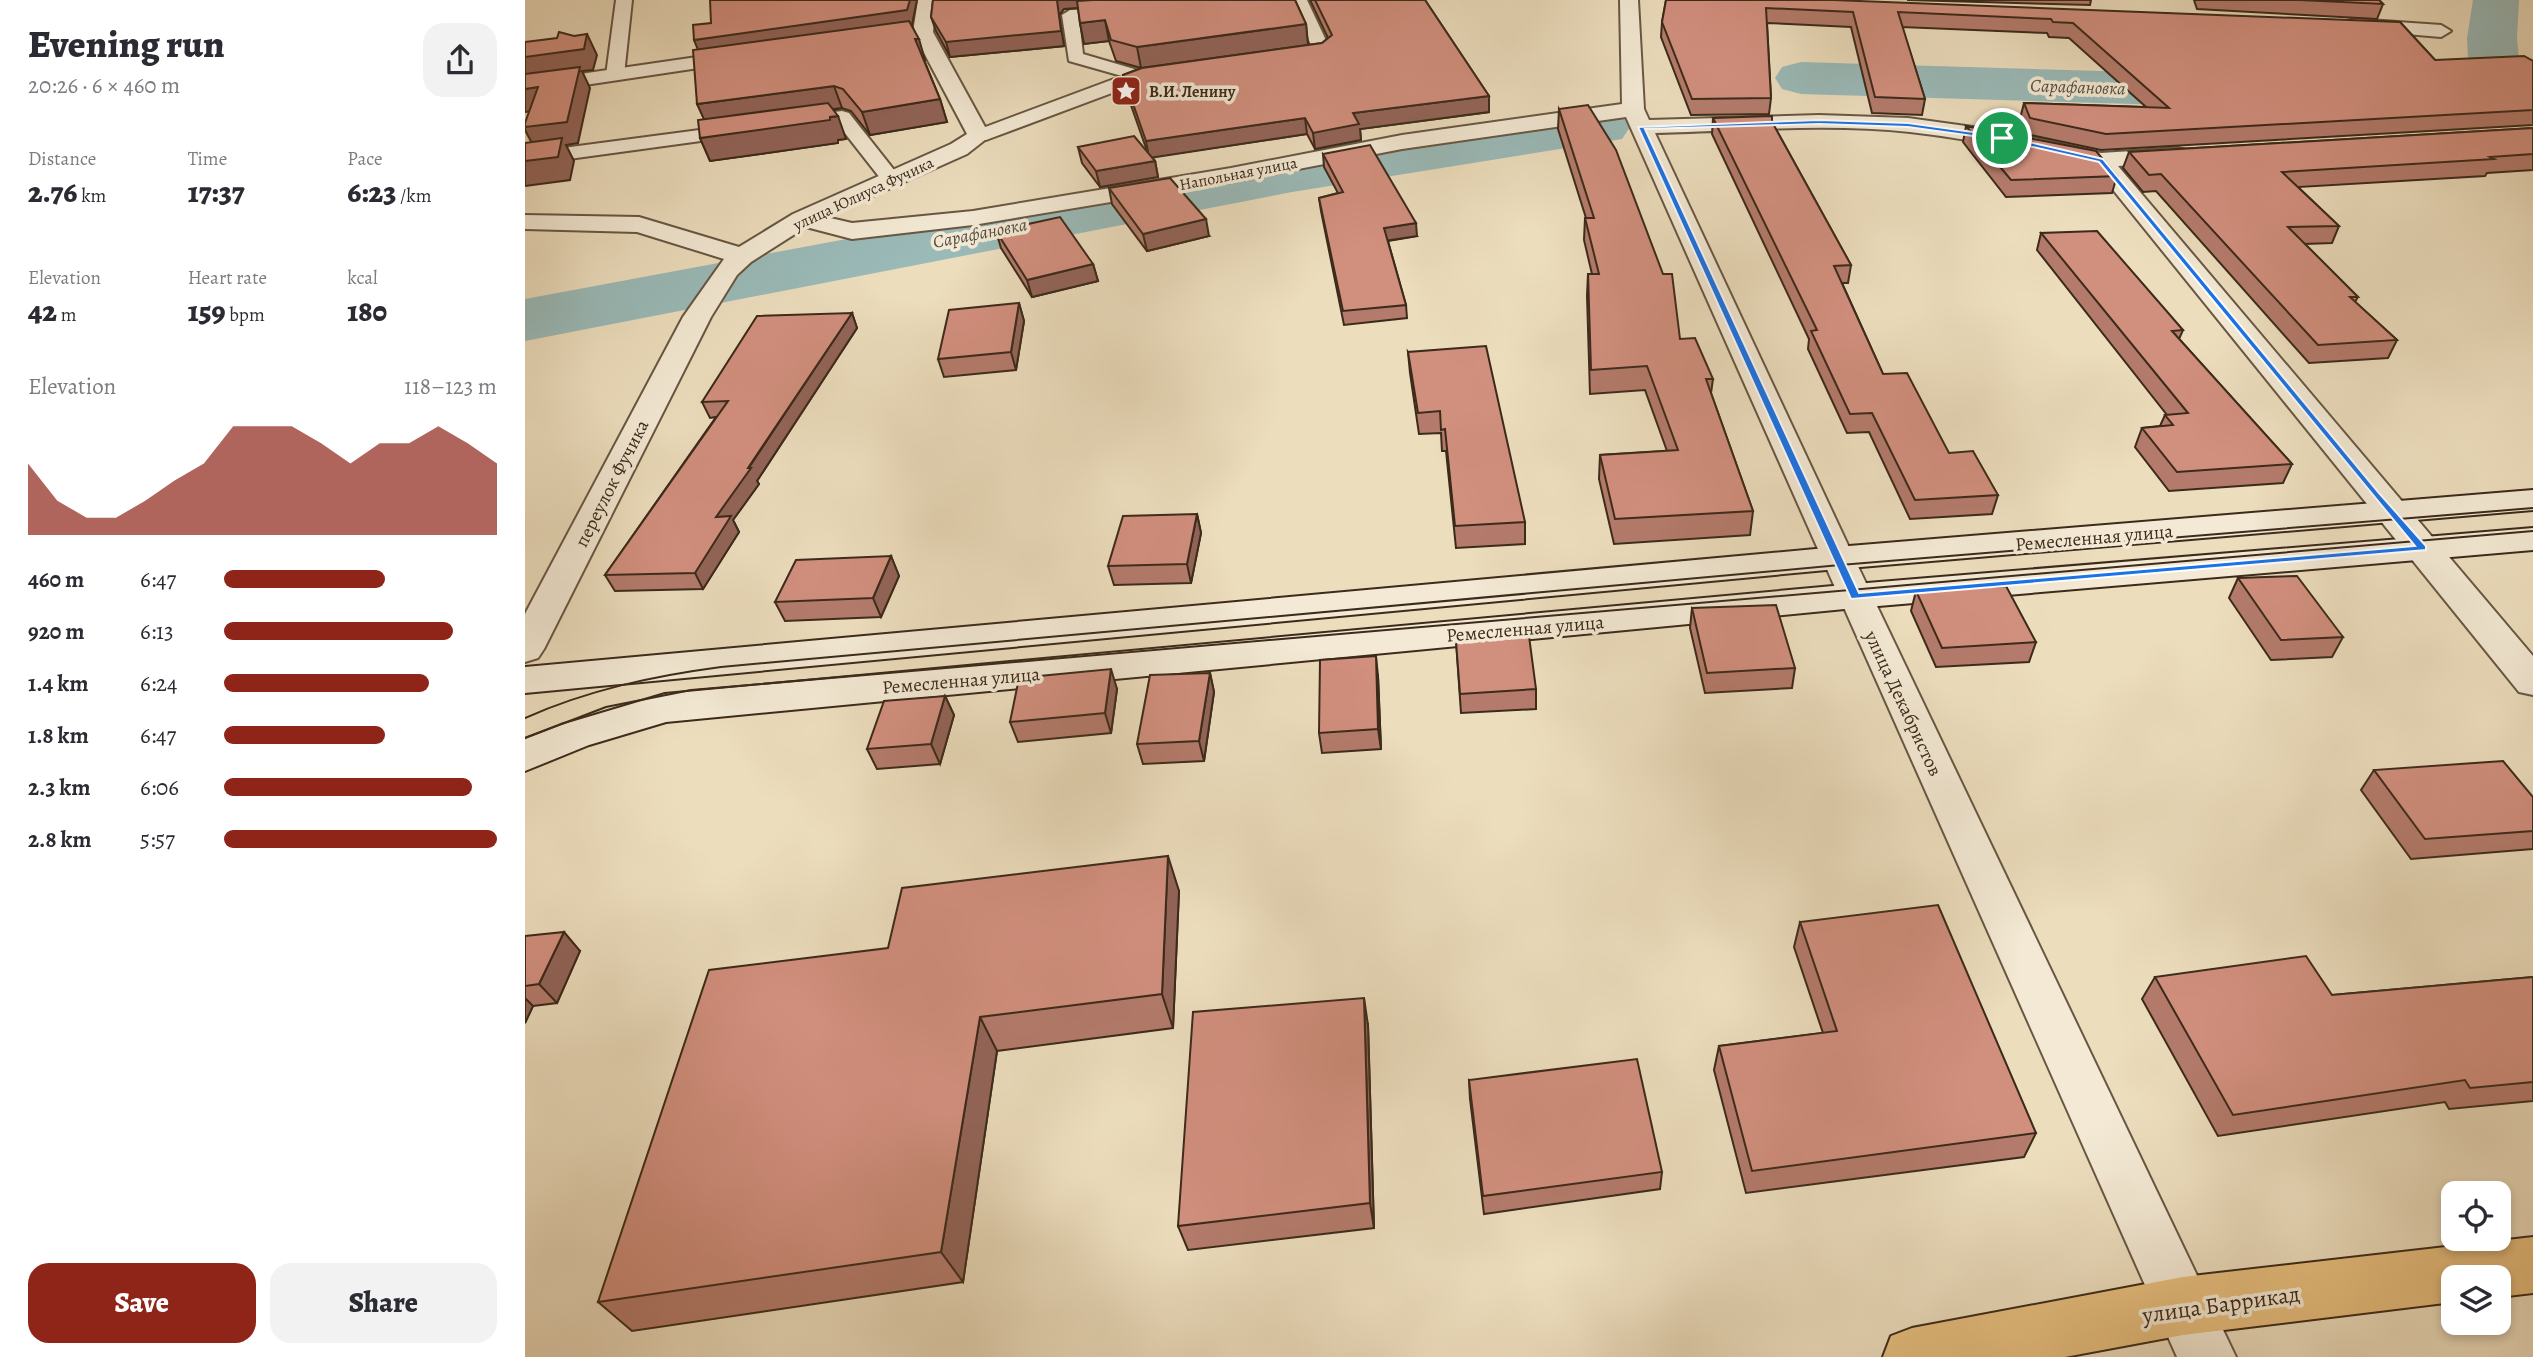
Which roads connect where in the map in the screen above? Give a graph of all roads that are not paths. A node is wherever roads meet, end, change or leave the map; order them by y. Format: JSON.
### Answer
{"nodes":[{"id":1,"x":624,"y":0,"type":"edge"},
{"id":2,"x":927,"y":0,"type":"edge"},
{"id":3,"x":1629,"y":0,"type":"edge"},
{"id":4,"x":1231,"y":4,"type":"edge"},
{"id":5,"x":1136,"y":10,"type":"edge"},
{"id":6,"x":2340,"y":24,"type":"edge"},
{"id":7,"x":2441,"y":31,"type":"dead end"},
{"id":8,"x":762,"y":54,"type":"edge"},
{"id":9,"x":1269,"y":57,"type":"edge"},
{"id":10,"x":1190,"y":67,"type":"edge"},
{"id":11,"x":615,"y":75,"type":"junction"},
{"id":12,"x":1140,"y":76,"type":"junction"},
{"id":13,"x":525,"y":88,"type":"edge"},
{"id":14,"x":1637,"y":118,"type":"junction"},
{"id":15,"x":979,"y":136,"type":"junction"},
{"id":16,"x":2198,"y":154,"type":"edge"},
{"id":17,"x":525,"y":159,"type":"edge"},
{"id":18,"x":2101,"y":160,"type":"junction"},
{"id":19,"x":891,"y":179,"type":"junction"},
{"id":20,"x":802,"y":219,"type":"junction"},
{"id":21,"x":525,"y":222,"type":"edge"},
{"id":22,"x":735,"y":263,"type":"junction"},
{"id":23,"x":697,"y":317,"type":"joint"},
{"id":24,"x":2533,"y":500,"type":"edge"},
{"id":25,"x":2390,"y":513,"type":"junction"},
{"id":26,"x":2533,"y":539,"type":"edge"},
{"id":27,"x":2422,"y":548,"type":"junction"},
{"id":28,"x":1837,"y":558,"type":"junction"},
{"id":29,"x":1855,"y":596,"type":"junction"},
{"id":30,"x":525,"y":649,"type":"edge"},
{"id":31,"x":525,"y":680,"type":"edge"},
{"id":32,"x":2533,"y":682,"type":"edge"},
{"id":33,"x":525,"y":756,"type":"edge"},
{"id":34,"x":2533,"y":1265,"type":"edge"},
{"id":35,"x":2183,"y":1307,"type":"junction"},
{"id":36,"x":1912,"y":1357,"type":"edge"},
{"id":37,"x":2207,"y":1357,"type":"edge"}],
"edges":[{"from":1,"to":11,"type":"lane"},
{"from":2,"to":15,"type":"street"},
{"from":3,"to":14,"type":"street","name":"улица Декабристов"},
{"from":4,"to":9,"type":"lane"},
{"from":5,"to":12,"type":"lane"},
{"from":6,"to":7,"type":"street"},
{"from":8,"to":11,"type":"street"},
{"from":10,"to":12,"type":"lane"},
{"from":11,"to":13,"type":"street"},
{"from":12,"to":15,"type":"lane"},
{"from":14,"to":18,"type":"street","name":"Напольная улица"},
{"from":14,"to":20,"type":"street","name":"Напольная улица"},
{"from":14,"to":28,"type":"street","name":"улица Декабристов"},
{"from":15,"to":19,"type":"street","name":"улица Юлиуса Фучика"},
{"from":16,"to":18,"type":"street","name":"Напольная улица"},
{"from":17,"to":19,"type":"lane"},
{"from":18,"to":25,"type":"street"},
{"from":19,"to":20,"type":"street","name":"улица Юлиуса Фучика"},
{"from":20,"to":22,"type":"street","name":"улица Юлиуса Фучика"},
{"from":21,"to":22,"type":"street"},
{"from":22,"to":23,"type":"street","name":"улица Юлиуса Фучика"},
{"from":23,"to":30,"type":"street","name":"переулок Фучика"},
{"from":24,"to":25,"type":"street","name":"Ремесленная улица"},
{"from":25,"to":27,"type":"street"},
{"from":25,"to":28,"type":"street","name":"Ремесленная улица"},
{"from":26,"to":27,"type":"street","name":"Ремесленная улица"},
{"from":27,"to":29,"type":"street","name":"Ремесленная улица"},
{"from":27,"to":32,"type":"street"},
{"from":28,"to":29,"type":"street","name":"улица Декабристов"},
{"from":28,"to":31,"type":"street","name":"Ремесленная улица"},
{"from":29,"to":33,"type":"street","name":"Ремесленная улица"},
{"from":29,"to":35,"type":"street","name":"улица Декабристов"},
{"from":34,"to":35,"type":"main road","name":"улица Баррикад"},
{"from":35,"to":36,"type":"main road","name":"улица Баррикад"},
{"from":35,"to":37,"type":"street","name":"улица Декабристов"}]}
